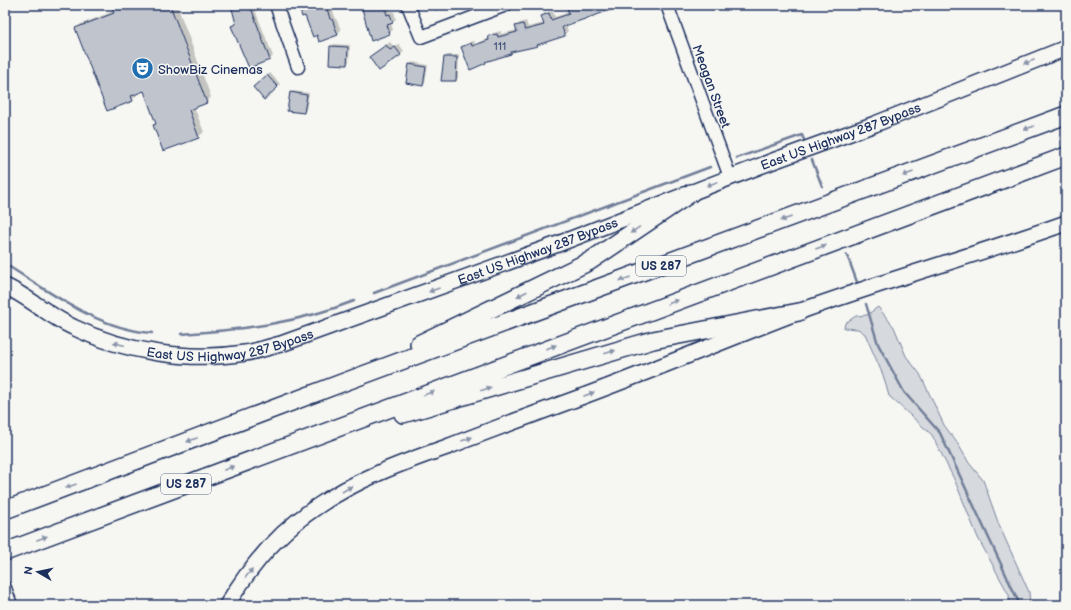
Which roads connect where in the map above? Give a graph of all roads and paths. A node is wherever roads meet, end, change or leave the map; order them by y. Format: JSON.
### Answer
{"nodes":[{"id":1,"x":276,"y":5,"type":"edge"},
{"id":2,"x":408,"y":5,"type":"edge"},
{"id":3,"x":506,"y":5,"type":"edge"},
{"id":4,"x":667,"y":5,"type":"edge"},
{"id":5,"x":1066,"y":48,"type":"edge"},
{"id":6,"x":298,"y":67,"type":"dead end"},
{"id":7,"x":1066,"y":115,"type":"edge"},
{"id":8,"x":1066,"y":156,"type":"edge"},
{"id":9,"x":730,"y":177,"type":"junction"},
{"id":10,"x":691,"y":193,"type":"junction"},
{"id":11,"x":1066,"y":223,"type":"edge"},
{"id":12,"x":5,"y":286,"type":"edge"},
{"id":13,"x":799,"y":312,"type":"junction"},
{"id":14,"x":255,"y":416,"type":"junction"},
{"id":15,"x":367,"y":416,"type":"junction"},
{"id":16,"x":5,"y":510,"type":"edge"},
{"id":17,"x":5,"y":552,"type":"edge"},
{"id":18,"x":5,"y":588,"type":"edge"},
{"id":19,"x":11,"y":604,"type":"edge"},
{"id":20,"x":227,"y":605,"type":"edge"}],
"edges":[{"from":1,"to":6,"type":"street"},
{"from":2,"to":3,"type":"street"},
{"from":4,"to":9,"type":"street","name":"Meagan Street"},
{"from":5,"to":9,"type":"main road","name":"East US Highway 287 Bypass","one_way":true},
{"from":7,"to":14,"type":"highway","number":"US 287","one_way":true},
{"from":15,"to":8,"type":"highway","number":"US 287","one_way":true},
{"from":9,"to":10,"type":"main road","name":"East US Highway 287 Bypass","one_way":true},
{"from":10,"to":12,"type":"main road","name":"East US Highway 287 Bypass","one_way":true},
{"from":10,"to":14,"type":"highway","one_way":true},
{"from":11,"to":13,"type":"main road"},
{"from":15,"to":13,"type":"highway","one_way":true},
{"from":20,"to":13,"type":"main road","one_way":true},
{"from":14,"to":16,"type":"highway","number":"US 287","one_way":true},
{"from":17,"to":15,"type":"highway","number":"US 287","one_way":true},
{"from":18,"to":19,"type":"street"}]}
